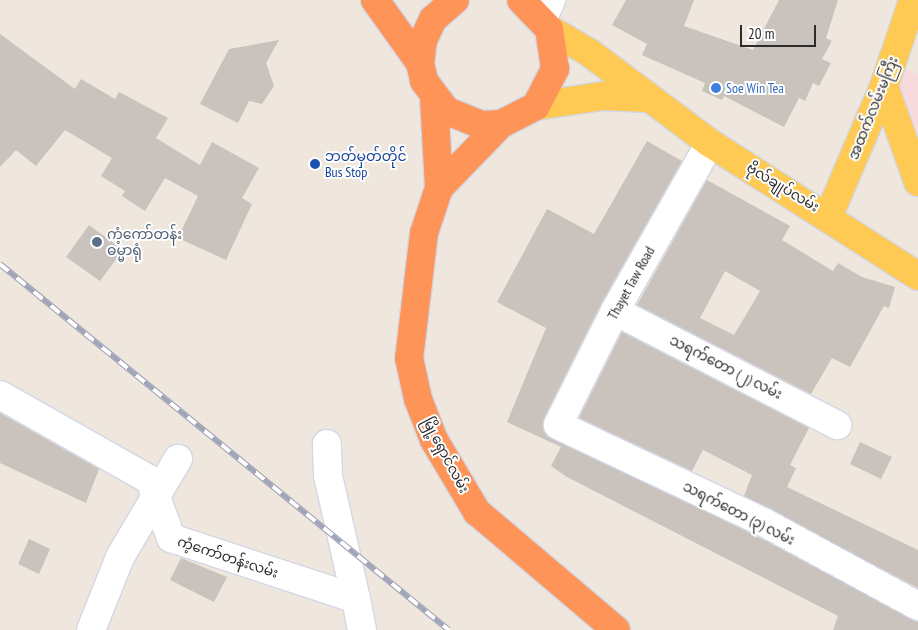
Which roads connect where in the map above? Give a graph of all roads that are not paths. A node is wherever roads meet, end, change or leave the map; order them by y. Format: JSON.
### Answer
{"nodes":[{"id":1,"x":375,"y":0,"type":"edge"},
{"id":2,"x":455,"y":0,"type":"edge"},
{"id":3,"x":521,"y":0,"type":"edge"},
{"id":4,"x":913,"y":0,"type":"edge"},
{"id":5,"x":548,"y":16,"type":"edge"},
{"id":6,"x":420,"y":63,"type":"junction"},
{"id":7,"x":884,"y":86,"type":"junction"},
{"id":8,"x":434,"y":98,"type":"junction"},
{"id":9,"x":646,"y":98,"type":"junction"},
{"id":10,"x":536,"y":106,"type":"junction"},
{"id":11,"x":502,"y":124,"type":"junction"},
{"id":12,"x":710,"y":143,"type":"junction"},
{"id":13,"x":918,"y":182,"type":"edge"},
{"id":14,"x":439,"y":188,"type":"junction"},
{"id":15,"x":829,"y":215,"type":"junction"},
{"id":16,"x":918,"y":276,"type":"edge"},
{"id":17,"x":615,"y":311,"type":"junction"},
{"id":18,"x":0,"y":395,"type":"edge"},
{"id":19,"x":837,"y":424,"type":"dead end"},
{"id":20,"x":558,"y":425,"type":"joint"},
{"id":21,"x":327,"y":444,"type":"dead end"},
{"id":22,"x":178,"y":459,"type":"dead end"},
{"id":23,"x":156,"y":498,"type":"junction"},
{"id":24,"x":356,"y":599,"type":"junction"},
{"id":25,"x":918,"y":606,"type":"edge"},
{"id":26,"x":91,"y":630,"type":"edge"},
{"id":27,"x":362,"y":630,"type":"edge"},
{"id":28,"x":616,"y":630,"type":"edge"}],
"edges":[{"from":1,"to":6,"type":"highway"},
{"from":2,"to":6,"type":"highway"},
{"from":3,"to":5,"type":"highway"},
{"from":4,"to":7,"type":"main road","name":"အထက်လမ်းမကြီး"},
{"from":5,"to":9,"type":"main road","name":"ဗိုလ်ချုပ်လမ်း"},
{"from":5,"to":10,"type":"highway"},
{"from":6,"to":8,"type":"highway"},
{"from":7,"to":13,"type":"main road"},
{"from":7,"to":15,"type":"main road","name":"အထက်လမ်းမကြီး"},
{"from":8,"to":11,"type":"highway"},
{"from":8,"to":14,"type":"highway","name":"မြို့ရှောင်လမ်း"},
{"from":9,"to":10,"type":"main road"},
{"from":9,"to":12,"type":"main road","name":"ဗိုလ်ချုပ်လမ်း"},
{"from":10,"to":11,"type":"highway"},
{"from":11,"to":14,"type":"highway","name":"မြို့ရှောင်လမ်း"},
{"from":12,"to":15,"type":"main road","name":"ဗိုလ်ချုပ်လမ်း"},
{"from":12,"to":17,"type":"street","name":"Thayet Taw Road"},
{"from":14,"to":28,"type":"highway","name":"မြို့ရှောင်လမ်း"},
{"from":15,"to":16,"type":"main road","name":"ဗိုလ်ချုပ်လမ်း"},
{"from":17,"to":19,"type":"street","name":"သရက်တော (၂) လမ်း"},
{"from":17,"to":20,"type":"street","name":"Thayet Taw Road"},
{"from":18,"to":23,"type":"street","name":"ကံ့ကော်တန်းလမ်း"},
{"from":20,"to":25,"type":"street","name":"သရက်တော (၃) လမ်း"},
{"from":21,"to":24,"type":"street"},
{"from":22,"to":23,"type":"street"},
{"from":23,"to":24,"type":"street","name":"ကံ့ကော်တန်းလမ်း"},
{"from":23,"to":26,"type":"street"},
{"from":24,"to":27,"type":"street"}]}
